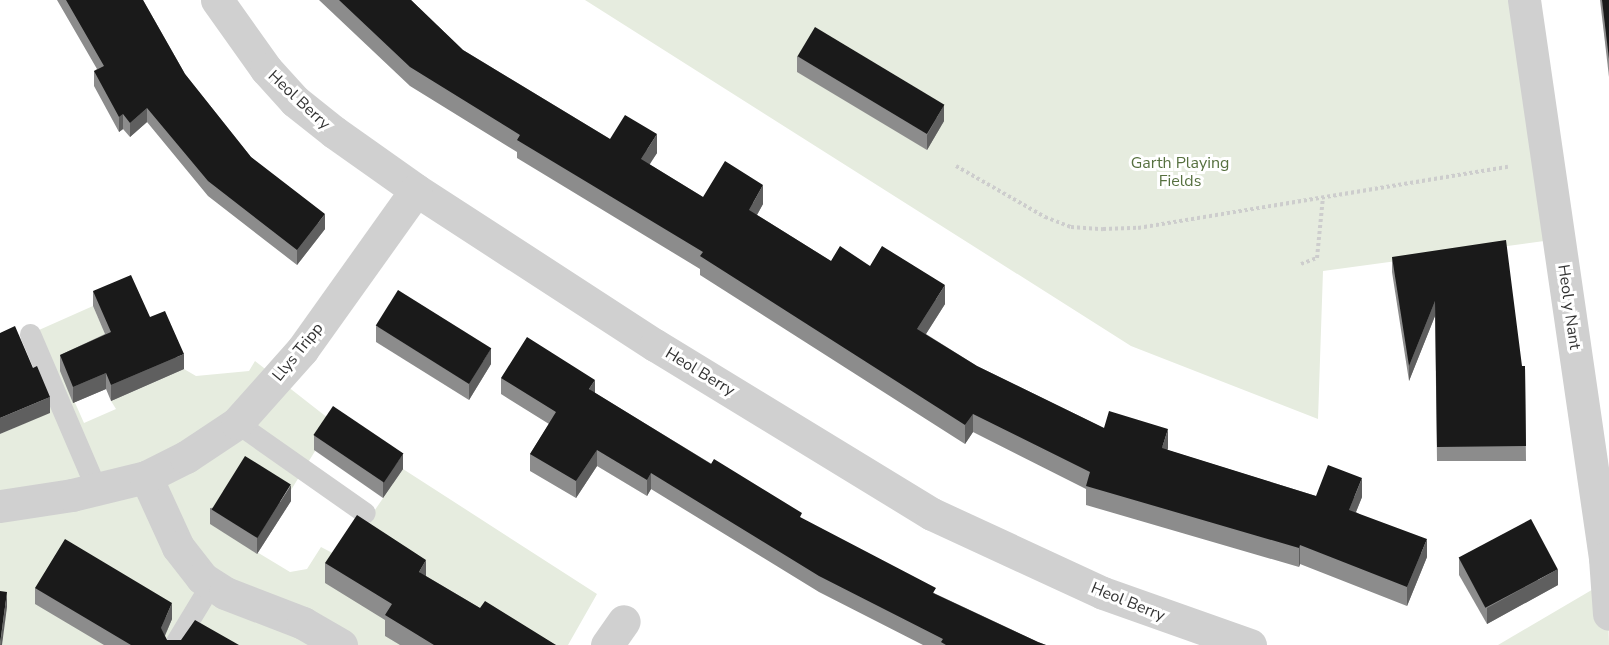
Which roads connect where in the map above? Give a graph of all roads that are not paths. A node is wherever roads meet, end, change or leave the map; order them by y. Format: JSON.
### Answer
{"nodes":[{"id":1,"x":218,"y":0,"type":"edge"},
{"id":2,"x":1524,"y":0,"type":"edge"},
{"id":3,"x":416,"y":190,"type":"junction"},
{"id":4,"x":30,"y":334,"type":"dead end"},
{"id":5,"x":237,"y":423,"type":"junction"},
{"id":6,"x":146,"y":477,"type":"junction"},
{"id":7,"x":96,"y":488,"type":"junction"},
{"id":8,"x":0,"y":506,"type":"edge"},
{"id":9,"x":364,"y":513,"type":"dead end"},
{"id":10,"x":211,"y":584,"type":"junction"},
{"id":11,"x":1609,"y":614,"type":"edge"},
{"id":12,"x":174,"y":645,"type":"edge"},
{"id":13,"x":341,"y":645,"type":"edge"},
{"id":14,"x":1250,"y":645,"type":"edge"}],
"edges":[{"from":1,"to":3,"type":"street","name":"Heol Berry"},
{"from":2,"to":11,"type":"street","name":"Heol y Nant"},
{"from":3,"to":5,"type":"street","name":"Llys Tripp"},
{"from":3,"to":14,"type":"street","name":"Heol Berry"},
{"from":4,"to":7,"type":"lane"},
{"from":5,"to":6,"type":"street","name":"Llys Tripp"},
{"from":5,"to":9,"type":"lane"},
{"from":6,"to":7,"type":"street","name":"Llys Tripp"},
{"from":6,"to":10,"type":"street"},
{"from":7,"to":8,"type":"street","name":"Llys Tripp"},
{"from":10,"to":12,"type":"lane"},
{"from":10,"to":13,"type":"street"}]}
